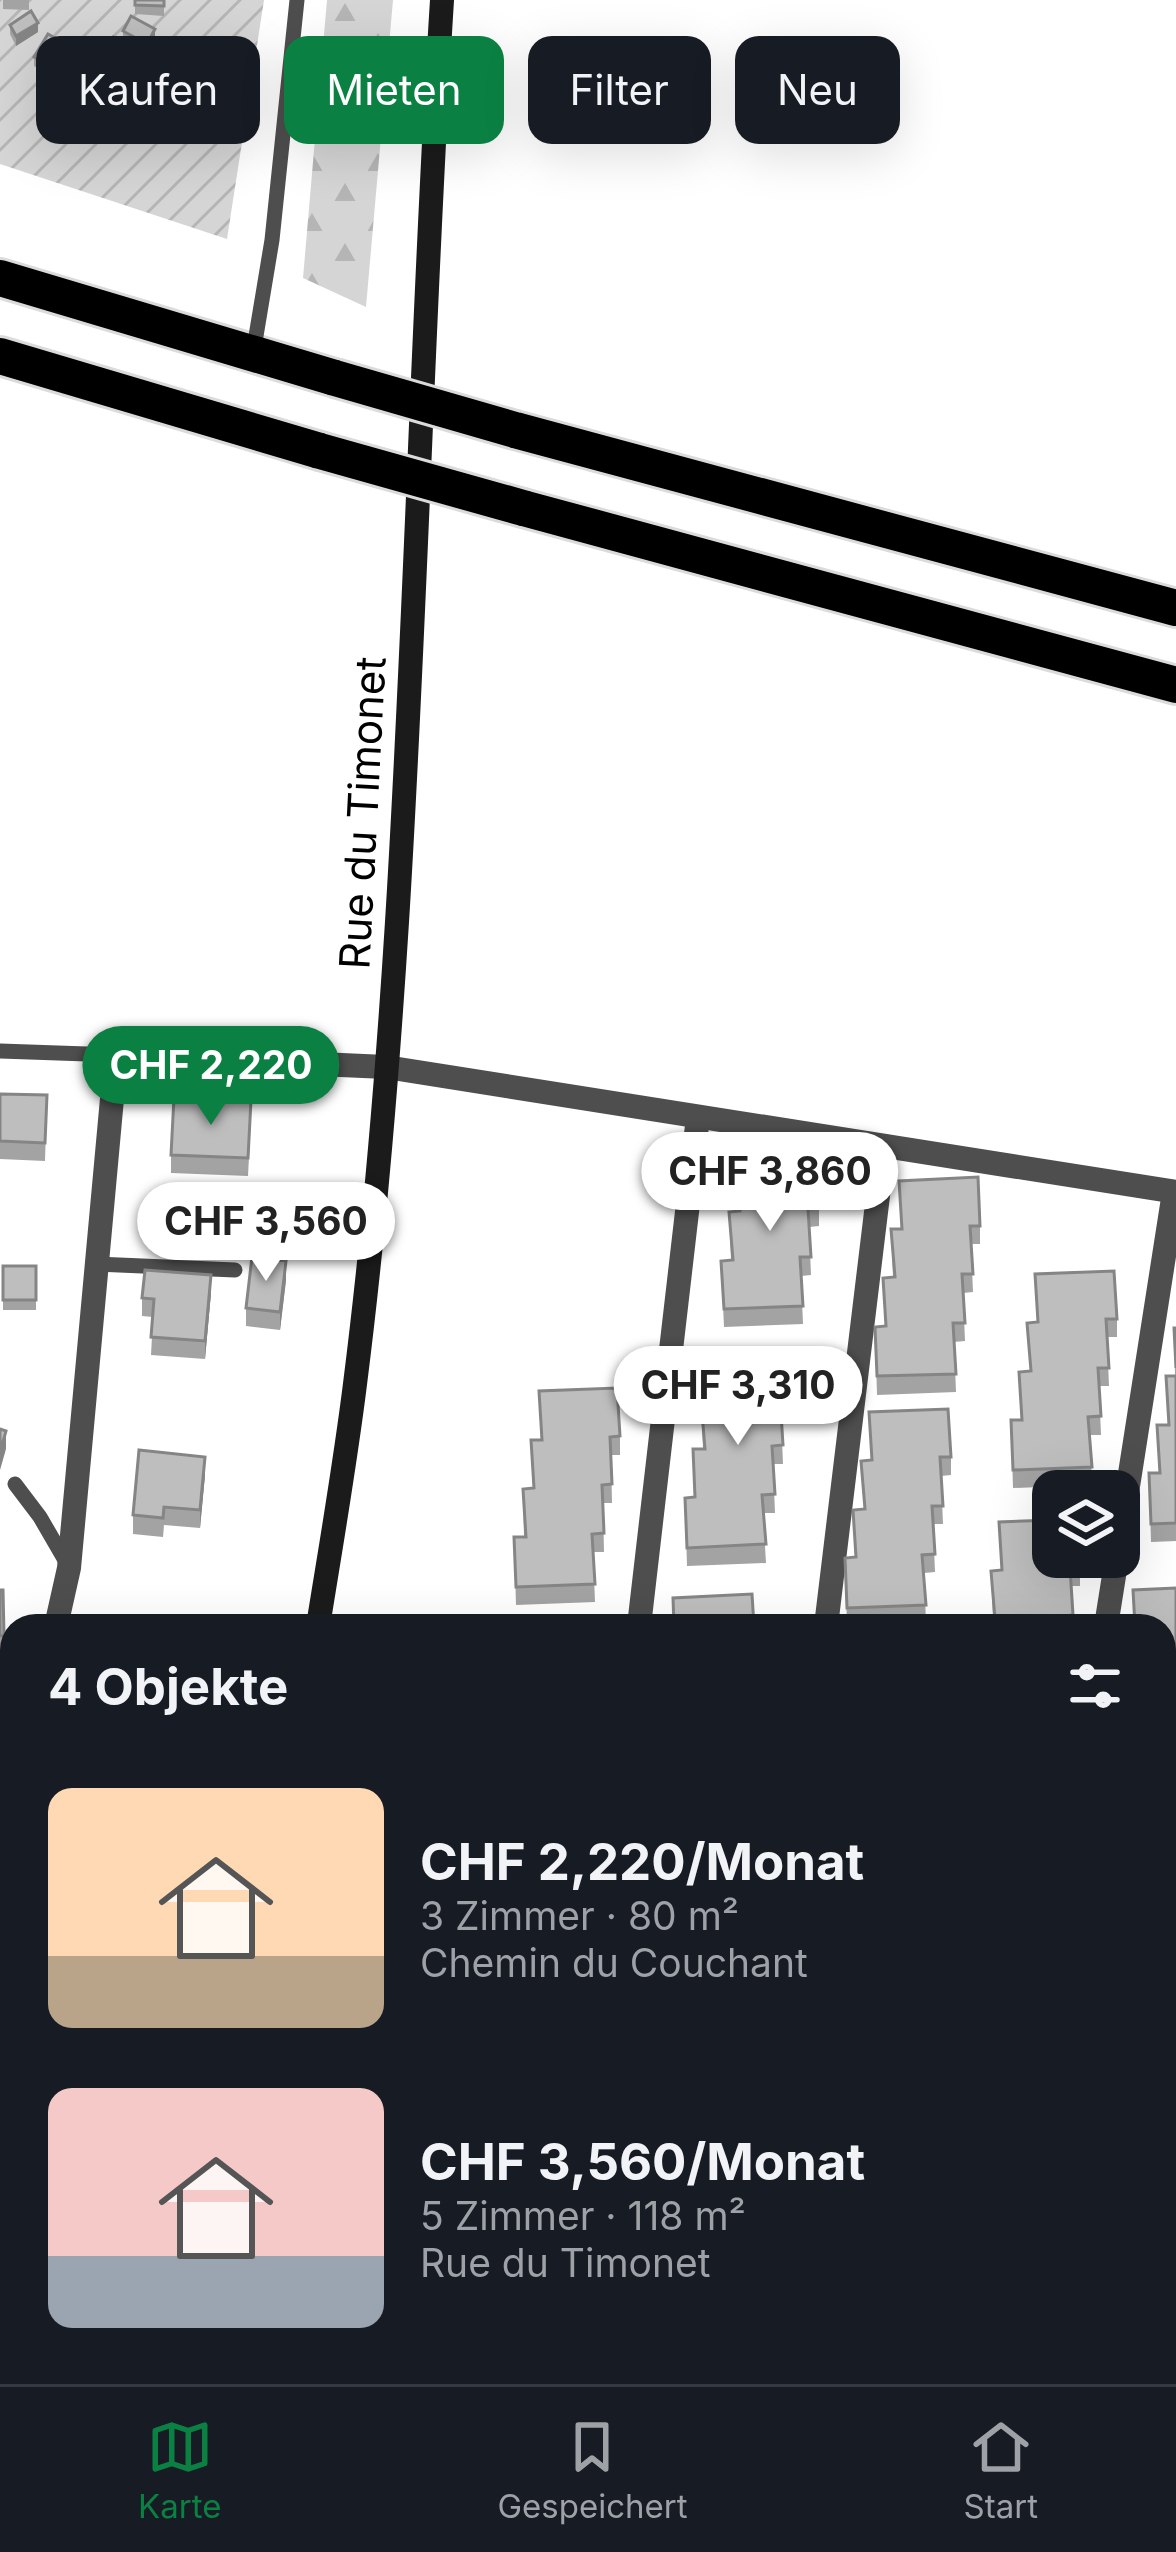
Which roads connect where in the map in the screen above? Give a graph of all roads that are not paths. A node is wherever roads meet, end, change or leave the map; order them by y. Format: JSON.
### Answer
{"nodes":[{"id":1,"x":297,"y":0,"type":"edge"},
{"id":2,"x":442,"y":0,"type":"edge"},
{"id":3,"x":0,"y":278,"type":"edge"},
{"id":4,"x":253,"y":354,"type":"junction"},
{"id":5,"x":0,"y":356,"type":"edge"},
{"id":6,"x":1176,"y":608,"type":"edge"},
{"id":7,"x":1176,"y":685,"type":"edge"},
{"id":8,"x":0,"y":1051,"type":"edge"},
{"id":9,"x":116,"y":1055,"type":"junction"},
{"id":10,"x":386,"y":1067,"type":"junction"},
{"id":11,"x":698,"y":1117,"type":"junction"},
{"id":12,"x":884,"y":1146,"type":"junction"},
{"id":13,"x":1175,"y":1192,"type":"edge"},
{"id":14,"x":1170,"y":1256,"type":"edge"},
{"id":15,"x":96,"y":1264,"type":"junction"},
{"id":16,"x":235,"y":1270,"type":"dead end"},
{"id":17,"x":1132,"y":1470,"type":"edge"},
{"id":18,"x":15,"y":1484,"type":"dead end"},
{"id":19,"x":69,"y":1568,"type":"junction"},
{"id":20,"x":1114,"y":1578,"type":"edge"},
{"id":21,"x":59,"y":1614,"type":"edge"},
{"id":22,"x":320,"y":1614,"type":"edge"},
{"id":23,"x":640,"y":1614,"type":"edge"},
{"id":24,"x":827,"y":1614,"type":"edge"},
{"id":25,"x":1108,"y":1614,"type":"edge"}],
"edges":[{"from":1,"to":4,"type":"lane"},
{"from":2,"to":10,"type":"main road","name":"Rue du Timonet"},
{"from":3,"to":4,"type":"highway"},
{"from":4,"to":6,"type":"highway","bridge":true},
{"from":5,"to":7,"type":"highway","bridge":true},
{"from":8,"to":9,"type":"lane"},
{"from":9,"to":10,"type":"street"},
{"from":9,"to":15,"type":"street"},
{"from":10,"to":11,"type":"street"},
{"from":10,"to":22,"type":"main road","name":"Rue du Timonet"},
{"from":11,"to":12,"type":"street"},
{"from":11,"to":23,"type":"street"},
{"from":12,"to":13,"type":"street"},
{"from":12,"to":24,"type":"street"},
{"from":13,"to":14,"type":"street"},
{"from":14,"to":17,"type":"street"},
{"from":15,"to":16,"type":"lane"},
{"from":15,"to":19,"type":"street"},
{"from":18,"to":19,"type":"lane"},
{"from":19,"to":21,"type":"street"},
{"from":20,"to":25,"type":"street"}]}
